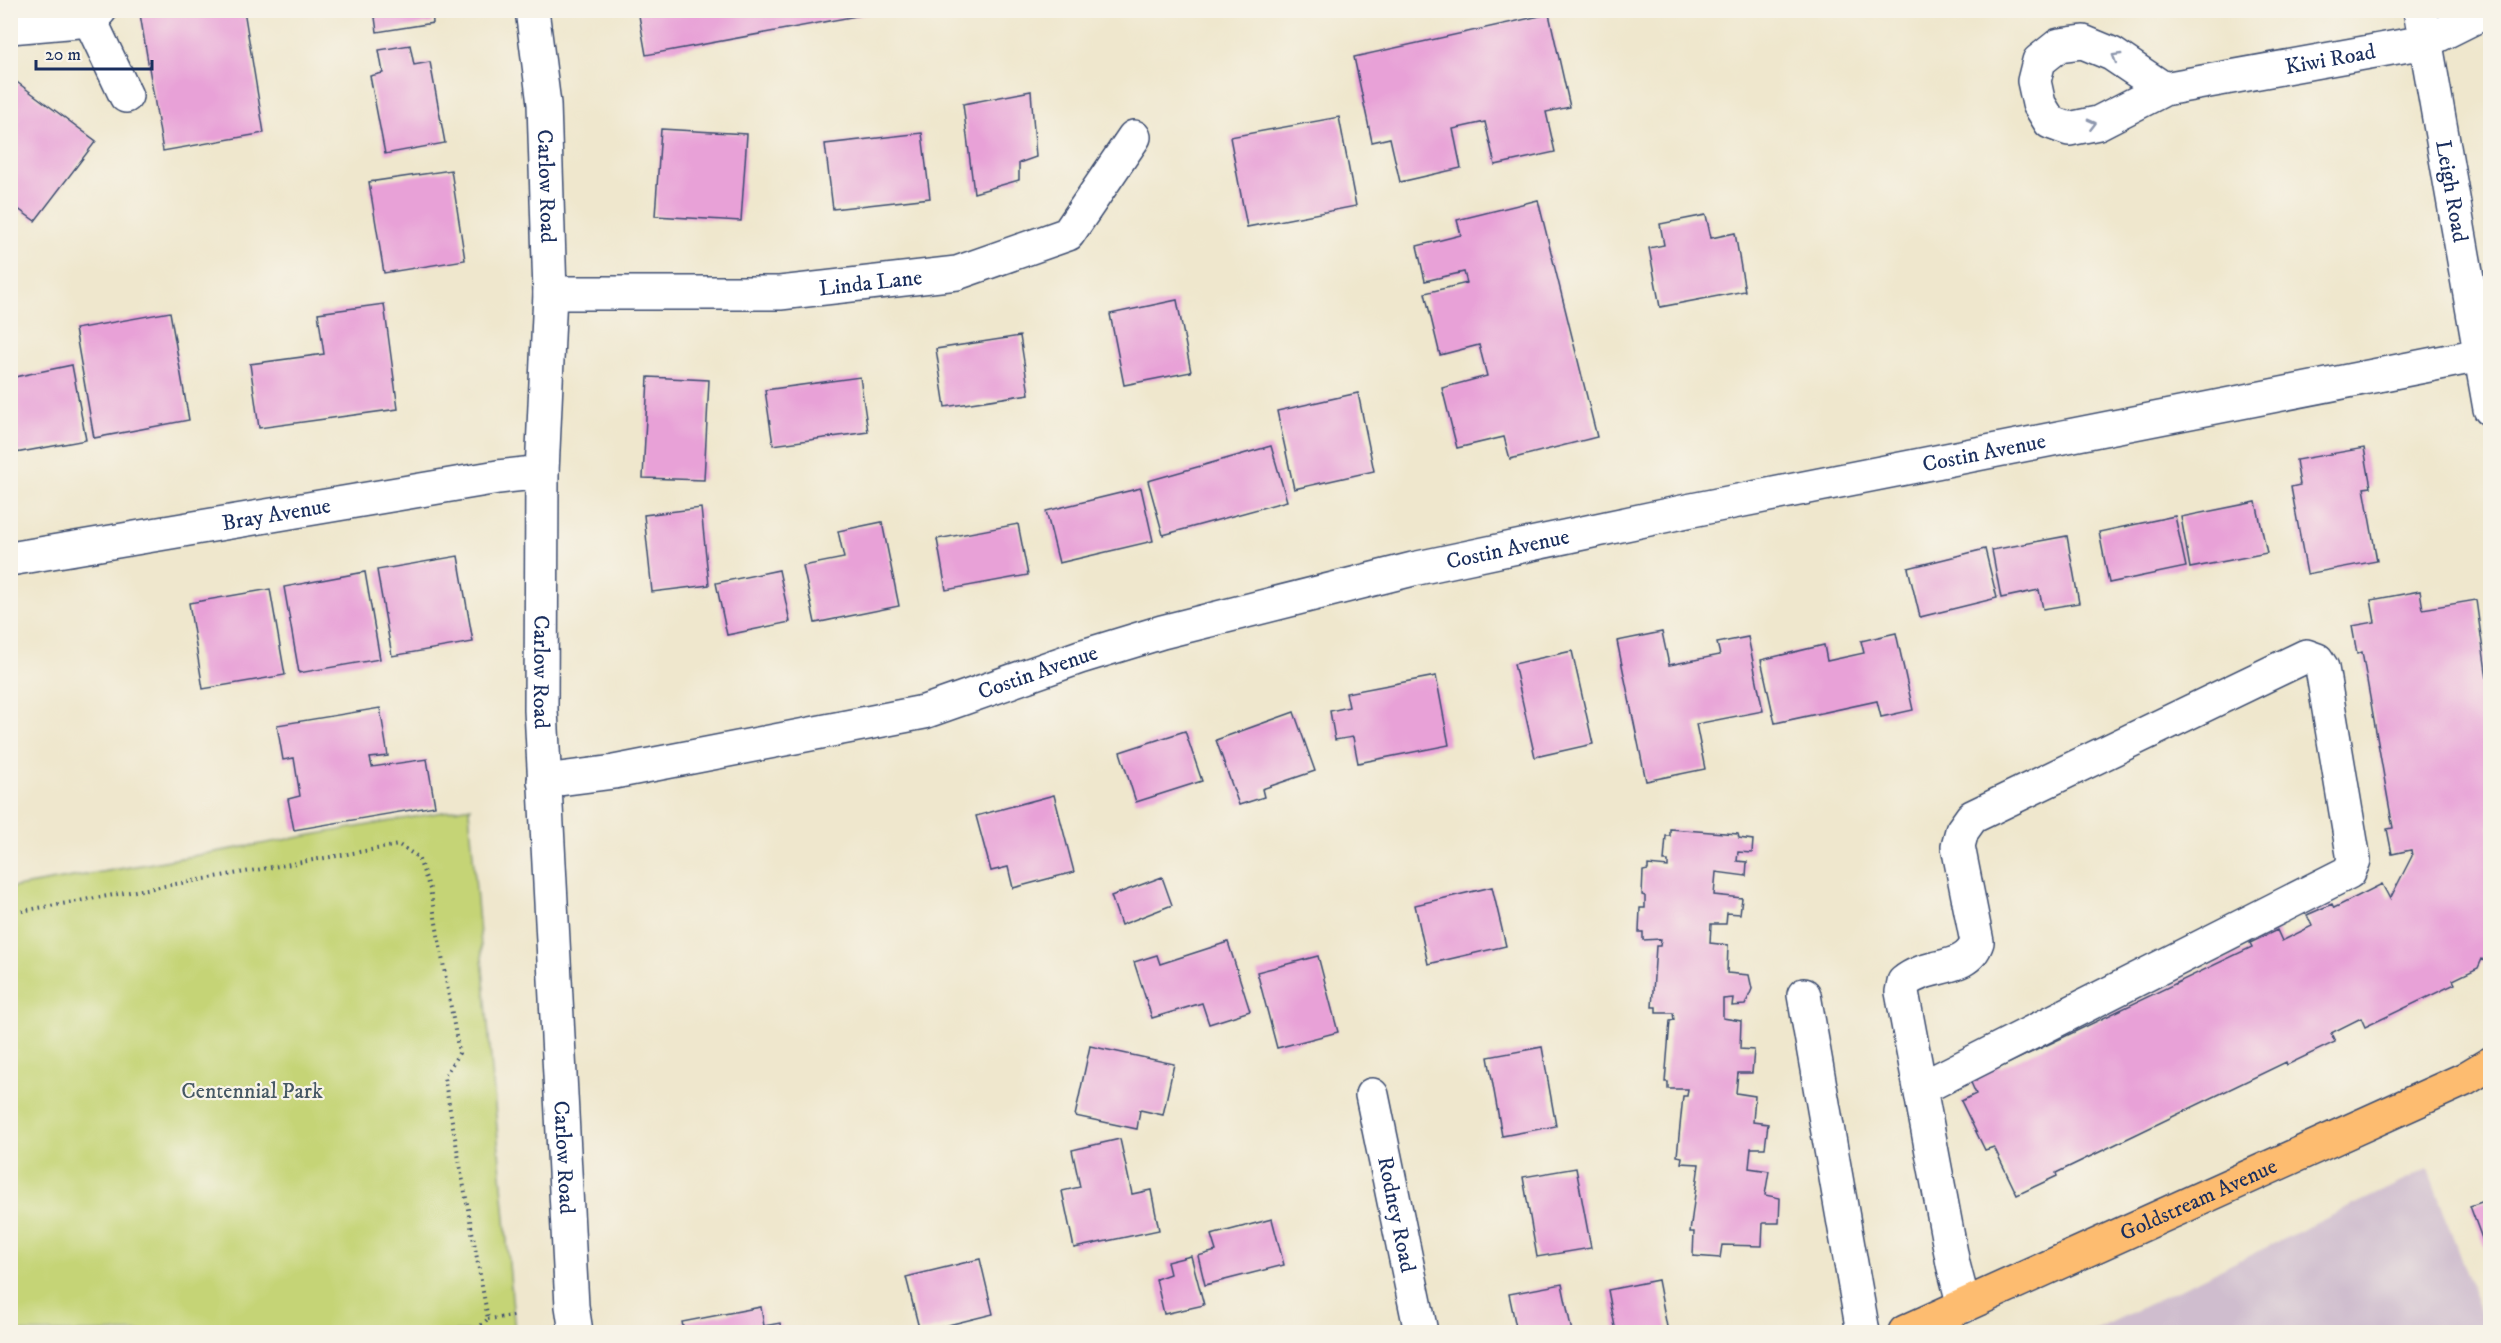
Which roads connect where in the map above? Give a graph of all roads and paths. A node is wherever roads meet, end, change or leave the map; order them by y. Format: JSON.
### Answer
{"nodes":[{"id":1,"x":532,"y":10,"type":"edge"},
{"id":2,"x":2489,"y":10,"type":"edge"},
{"id":3,"x":95,"y":15,"type":"edge"},
{"id":4,"x":2422,"y":26,"type":"edge"},
{"id":5,"x":10,"y":27,"type":"edge"},
{"id":6,"x":2164,"y":89,"type":"dead end"},
{"id":7,"x":126,"y":96,"type":"dead end"},
{"id":8,"x":1134,"y":137,"type":"dead end"},
{"id":9,"x":550,"y":293,"type":"junction"},
{"id":10,"x":2480,"y":355,"type":"junction"},
{"id":11,"x":2490,"y":409,"type":"edge"},
{"id":12,"x":542,"y":472,"type":"junction"},
{"id":13,"x":10,"y":559,"type":"edge"},
{"id":14,"x":544,"y":781,"type":"junction"},
{"id":15,"x":10,"y":913,"type":"edge"},
{"id":16,"x":1804,"y":995,"type":"dead end"},
{"id":17,"x":2490,"y":1064,"type":"edge"},
{"id":18,"x":1920,"y":1089,"type":"junction"},
{"id":19,"x":1372,"y":1095,"type":"dead end"},
{"id":20,"x":1964,"y":1306,"type":"junction"},
{"id":21,"x":514,"y":1316,"type":"dead end"},
{"id":22,"x":488,"y":1319,"type":"junction"},
{"id":23,"x":474,"y":1332,"type":"edge"},
{"id":24,"x":576,"y":1332,"type":"edge"},
{"id":25,"x":1420,"y":1332,"type":"edge"},
{"id":26,"x":1863,"y":1332,"type":"edge"},
{"id":27,"x":1905,"y":1332,"type":"edge"}],
"edges":[{"from":1,"to":9,"type":"street","name":"Carlow Road"},
{"from":2,"to":4,"type":"street","name":"Kiwi Road"},
{"from":3,"to":5,"type":"street"},
{"from":3,"to":7,"type":"street"},
{"from":4,"to":6,"type":"street","name":"Kiwi Road"},
{"from":4,"to":10,"type":"street","name":"Leigh Road"},
{"from":8,"to":9,"type":"street","name":"Linda Lane"},
{"from":9,"to":12,"type":"street","name":"Carlow Road"},
{"from":10,"to":11,"type":"street","name":"Leigh Road"},
{"from":10,"to":14,"type":"street","name":"Costin Avenue"},
{"from":12,"to":13,"type":"street","name":"Bray Avenue"},
{"from":12,"to":14,"type":"street","name":"Carlow Road"},
{"from":14,"to":24,"type":"street","name":"Carlow Road"},
{"from":15,"to":22,"type":"path"},
{"from":16,"to":26,"type":"street"},
{"from":17,"to":20,"type":"main road","name":"Goldstream Avenue"},
{"from":18,"to":18,"type":"street"},
{"from":18,"to":20,"type":"street"},
{"from":19,"to":25,"type":"street","name":"Rodney Road"},
{"from":20,"to":27,"type":"main road","name":"Goldstream Avenue"},
{"from":21,"to":22,"type":"path"},
{"from":22,"to":23,"type":"path"}]}
